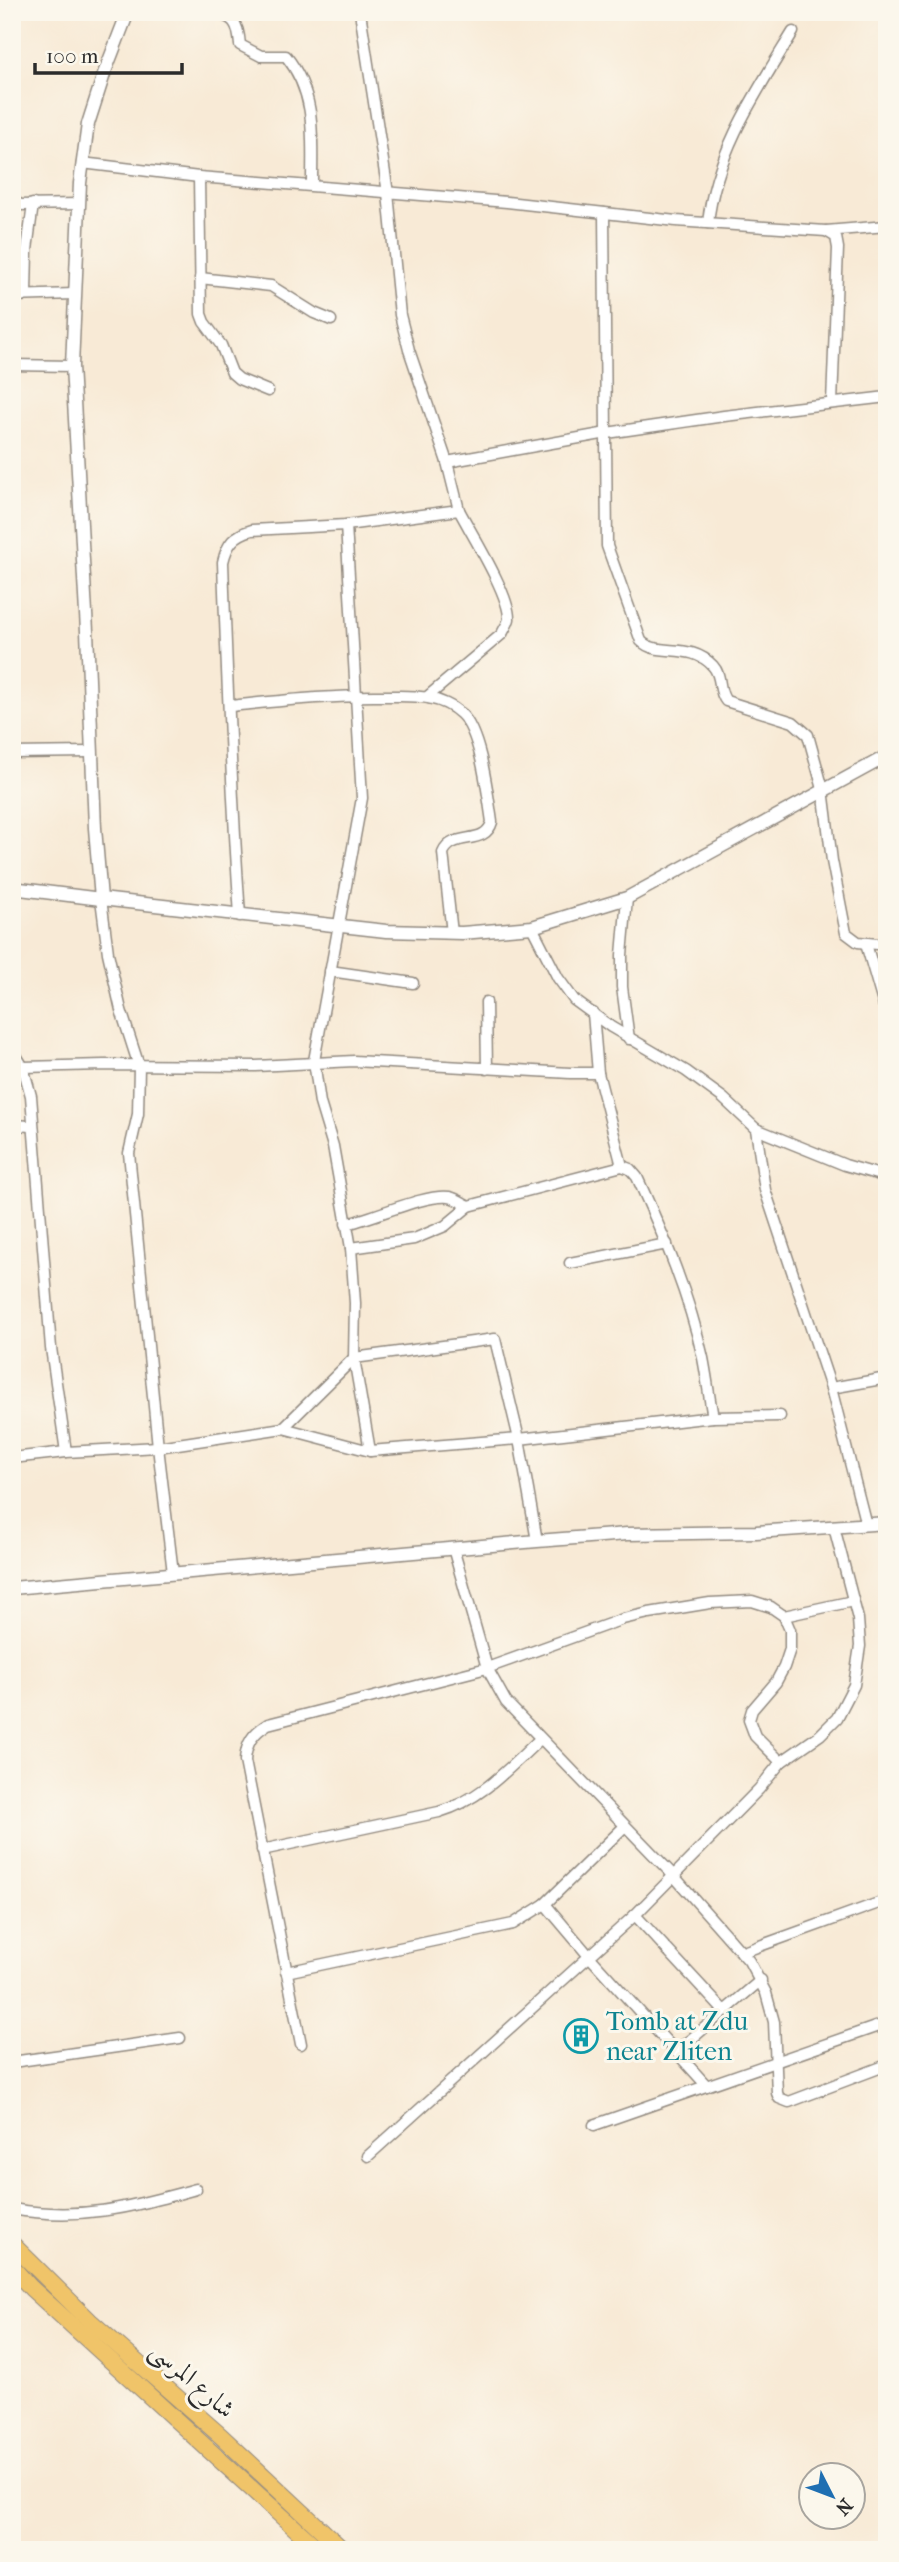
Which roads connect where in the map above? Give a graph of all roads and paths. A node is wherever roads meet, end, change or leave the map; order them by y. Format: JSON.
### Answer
{"nodes":[{"id":1,"x":128,"y":12,"type":"edge"},
{"id":2,"x":211,"y":12,"type":"edge"},
{"id":3,"x":360,"y":12,"type":"edge"},
{"id":4,"x":235,"y":17,"type":"edge"},
{"id":5,"x":793,"y":32,"type":"dead end"},
{"id":6,"x":82,"y":163,"type":"junction"},
{"id":7,"x":199,"y":177,"type":"junction"},
{"id":8,"x":312,"y":184,"type":"junction"},
{"id":9,"x":12,"y":192,"type":"edge"},
{"id":10,"x":388,"y":193,"type":"junction"},
{"id":11,"x":33,"y":204,"type":"junction"},
{"id":12,"x":79,"y":204,"type":"junction"},
{"id":13,"x":604,"y":213,"type":"junction"},
{"id":14,"x":708,"y":223,"type":"junction"},
{"id":15,"x":887,"y":226,"type":"edge"},
{"id":16,"x":826,"y":231,"type":"junction"},
{"id":17,"x":200,"y":278,"type":"junction"},
{"id":18,"x":74,"y":293,"type":"junction"},
{"id":19,"x":26,"y":294,"type":"junction"},
{"id":20,"x":12,"y":296,"type":"edge"},
{"id":21,"x":331,"y":320,"type":"dead end"},
{"id":22,"x":12,"y":365,"type":"edge"},
{"id":23,"x":72,"y":366,"type":"junction"},
{"id":24,"x":268,"y":391,"type":"dead end"},
{"id":25,"x":887,"y":397,"type":"edge"},
{"id":26,"x":832,"y":403,"type":"junction"},
{"id":27,"x":607,"y":433,"type":"junction"},
{"id":28,"x":447,"y":462,"type":"junction"},
{"id":29,"x":459,"y":510,"type":"junction"},
{"id":30,"x":346,"y":526,"type":"junction"},
{"id":31,"x":355,"y":695,"type":"junction"},
{"id":32,"x":427,"y":697,"type":"junction"},
{"id":33,"x":230,"y":706,"type":"junction"},
{"id":34,"x":91,"y":752,"type":"junction"},
{"id":35,"x":12,"y":753,"type":"edge"},
{"id":36,"x":887,"y":755,"type":"edge"},
{"id":37,"x":823,"y":789,"type":"junction"},
{"id":38,"x":12,"y":888,"type":"edge"},
{"id":39,"x":627,"y":898,"type":"junction"},
{"id":40,"x":101,"y":899,"type":"junction"},
{"id":41,"x":240,"y":916,"type":"junction"},
{"id":42,"x":338,"y":926,"type":"junction"},
{"id":43,"x":532,"y":927,"type":"junction"},
{"id":44,"x":452,"y":933,"type":"junction"},
{"id":45,"x":866,"y":944,"type":"junction"},
{"id":46,"x":887,"y":945,"type":"edge"},
{"id":47,"x":330,"y":971,"type":"junction"},
{"id":48,"x":413,"y":983,"type":"dead end"},
{"id":49,"x":486,"y":1002,"type":"dead end"},
{"id":50,"x":593,"y":1013,"type":"junction"},
{"id":51,"x":887,"y":1016,"type":"edge"},
{"id":52,"x":629,"y":1039,"type":"junction"},
{"id":53,"x":12,"y":1049,"type":"edge"},
{"id":54,"x":314,"y":1061,"type":"junction"},
{"id":55,"x":139,"y":1066,"type":"junction"},
{"id":56,"x":23,"y":1067,"type":"junction"},
{"id":57,"x":488,"y":1069,"type":"junction"},
{"id":58,"x":598,"y":1073,"type":"junction"},
{"id":59,"x":12,"y":1125,"type":"edge"},
{"id":60,"x":32,"y":1126,"type":"junction"},
{"id":61,"x":756,"y":1129,"type":"junction"},
{"id":62,"x":622,"y":1166,"type":"junction"},
{"id":63,"x":887,"y":1177,"type":"edge"},
{"id":64,"x":469,"y":1206,"type":"junction"},
{"id":65,"x":346,"y":1224,"type":"junction"},
{"id":66,"x":667,"y":1244,"type":"junction"},
{"id":67,"x":351,"y":1248,"type":"junction"},
{"id":68,"x":570,"y":1263,"type":"dead end"},
{"id":69,"x":354,"y":1357,"type":"junction"},
{"id":70,"x":887,"y":1378,"type":"edge"},
{"id":71,"x":831,"y":1388,"type":"junction"},
{"id":72,"x":780,"y":1416,"type":"dead end"},
{"id":73,"x":713,"y":1417,"type":"junction"},
{"id":74,"x":283,"y":1428,"type":"junction"},
{"id":75,"x":519,"y":1439,"type":"junction"},
{"id":76,"x":158,"y":1447,"type":"junction"},
{"id":77,"x":370,"y":1451,"type":"junction"},
{"id":78,"x":66,"y":1452,"type":"junction"},
{"id":79,"x":12,"y":1458,"type":"edge"},
{"id":80,"x":887,"y":1523,"type":"edge"},
{"id":81,"x":866,"y":1525,"type":"junction"},
{"id":82,"x":834,"y":1527,"type":"junction"},
{"id":83,"x":537,"y":1541,"type":"junction"},
{"id":84,"x":453,"y":1548,"type":"junction"},
{"id":85,"x":173,"y":1573,"type":"junction"},
{"id":86,"x":12,"y":1588,"type":"edge"},
{"id":87,"x":853,"y":1601,"type":"junction"},
{"id":88,"x":784,"y":1616,"type":"junction"},
{"id":89,"x":487,"y":1668,"type":"junction"},
{"id":90,"x":540,"y":1739,"type":"junction"},
{"id":91,"x":781,"y":1762,"type":"junction"},
{"id":92,"x":625,"y":1826,"type":"junction"},
{"id":93,"x":262,"y":1850,"type":"junction"},
{"id":94,"x":673,"y":1875,"type":"junction"},
{"id":95,"x":887,"y":1900,"type":"edge"},
{"id":96,"x":545,"y":1904,"type":"junction"},
{"id":97,"x":635,"y":1915,"type":"junction"},
{"id":98,"x":743,"y":1952,"type":"junction"},
{"id":99,"x":589,"y":1956,"type":"junction"},
{"id":100,"x":286,"y":1972,"type":"junction"},
{"id":101,"x":761,"y":1980,"type":"junction"},
{"id":102,"x":724,"y":2011,"type":"junction"},
{"id":103,"x":887,"y":2023,"type":"edge"},
{"id":104,"x":180,"y":2038,"type":"dead end"},
{"id":105,"x":301,"y":2043,"type":"dead end"},
{"id":106,"x":676,"y":2052,"type":"junction"},
{"id":107,"x":777,"y":2061,"type":"junction"},
{"id":108,"x":12,"y":2062,"type":"edge"},
{"id":109,"x":887,"y":2065,"type":"edge"},
{"id":110,"x":707,"y":2086,"type":"junction"},
{"id":111,"x":594,"y":2125,"type":"dead end"},
{"id":112,"x":368,"y":2156,"type":"dead end"},
{"id":113,"x":196,"y":2189,"type":"dead end"},
{"id":114,"x":12,"y":2209,"type":"edge"},
{"id":115,"x":12,"y":2244,"type":"edge"},
{"id":116,"x":12,"y":2267,"type":"edge"},
{"id":117,"x":319,"y":2550,"type":"edge"},
{"id":118,"x":343,"y":2550,"type":"edge"}],
"edges":[{"from":1,"to":6,"type":"street"},
{"from":2,"to":4,"type":"street"},
{"from":3,"to":10,"type":"street"},
{"from":4,"to":8,"type":"street"},
{"from":5,"to":14,"type":"street"},
{"from":6,"to":7,"type":"street"},
{"from":6,"to":12,"type":"street"},
{"from":7,"to":8,"type":"street"},
{"from":7,"to":17,"type":"street"},
{"from":8,"to":10,"type":"street"},
{"from":9,"to":11,"type":"street"},
{"from":10,"to":13,"type":"street"},
{"from":10,"to":28,"type":"street"},
{"from":11,"to":12,"type":"street"},
{"from":11,"to":19,"type":"street"},
{"from":12,"to":18,"type":"street"},
{"from":13,"to":14,"type":"street"},
{"from":13,"to":27,"type":"street"},
{"from":14,"to":16,"type":"street"},
{"from":15,"to":16,"type":"street"},
{"from":16,"to":26,"type":"street"},
{"from":17,"to":21,"type":"street"},
{"from":17,"to":24,"type":"street"},
{"from":18,"to":19,"type":"street"},
{"from":18,"to":23,"type":"street"},
{"from":19,"to":20,"type":"street"},
{"from":22,"to":23,"type":"street"},
{"from":23,"to":34,"type":"street"},
{"from":25,"to":26,"type":"street"},
{"from":26,"to":27,"type":"street"},
{"from":27,"to":28,"type":"street"},
{"from":27,"to":37,"type":"street"},
{"from":28,"to":29,"type":"street"},
{"from":29,"to":30,"type":"street"},
{"from":29,"to":32,"type":"street"},
{"from":30,"to":31,"type":"street"},
{"from":30,"to":33,"type":"street"},
{"from":31,"to":32,"type":"street"},
{"from":31,"to":33,"type":"street"},
{"from":31,"to":42,"type":"street"},
{"from":32,"to":44,"type":"street"},
{"from":33,"to":41,"type":"street"},
{"from":34,"to":35,"type":"street"},
{"from":34,"to":40,"type":"street"},
{"from":36,"to":37,"type":"street"},
{"from":37,"to":39,"type":"street"},
{"from":37,"to":45,"type":"street"},
{"from":38,"to":40,"type":"street"},
{"from":39,"to":43,"type":"street"},
{"from":39,"to":52,"type":"street"},
{"from":40,"to":41,"type":"street"},
{"from":40,"to":55,"type":"street"},
{"from":41,"to":42,"type":"street"},
{"from":42,"to":44,"type":"street"},
{"from":42,"to":47,"type":"street"},
{"from":43,"to":44,"type":"street"},
{"from":43,"to":50,"type":"street"},
{"from":45,"to":46,"type":"street"},
{"from":45,"to":51,"type":"street"},
{"from":47,"to":48,"type":"street"},
{"from":47,"to":54,"type":"street"},
{"from":49,"to":57,"type":"street"},
{"from":50,"to":52,"type":"street"},
{"from":50,"to":58,"type":"street"},
{"from":52,"to":61,"type":"street"},
{"from":53,"to":56,"type":"street"},
{"from":54,"to":55,"type":"street"},
{"from":54,"to":57,"type":"street"},
{"from":54,"to":65,"type":"street"},
{"from":55,"to":56,"type":"street"},
{"from":55,"to":76,"type":"street"},
{"from":56,"to":60,"type":"street"},
{"from":57,"to":58,"type":"street"},
{"from":58,"to":62,"type":"street"},
{"from":59,"to":60,"type":"street"},
{"from":60,"to":78,"type":"street"},
{"from":61,"to":63,"type":"street"},
{"from":61,"to":71,"type":"street"},
{"from":62,"to":64,"type":"street"},
{"from":62,"to":66,"type":"street"},
{"from":64,"to":65,"type":"street"},
{"from":64,"to":67,"type":"street"},
{"from":65,"to":67,"type":"street"},
{"from":66,"to":68,"type":"street"},
{"from":66,"to":73,"type":"street"},
{"from":67,"to":69,"type":"street"},
{"from":69,"to":74,"type":"street"},
{"from":69,"to":75,"type":"street"},
{"from":69,"to":77,"type":"street"},
{"from":70,"to":71,"type":"street"},
{"from":71,"to":81,"type":"street"},
{"from":72,"to":73,"type":"street"},
{"from":73,"to":75,"type":"street"},
{"from":74,"to":76,"type":"street"},
{"from":74,"to":77,"type":"street"},
{"from":75,"to":77,"type":"street"},
{"from":75,"to":83,"type":"street"},
{"from":76,"to":78,"type":"street"},
{"from":76,"to":85,"type":"street"},
{"from":78,"to":79,"type":"street"},
{"from":80,"to":81,"type":"street"},
{"from":81,"to":82,"type":"street"},
{"from":82,"to":83,"type":"street"},
{"from":82,"to":87,"type":"street"},
{"from":83,"to":84,"type":"street"},
{"from":84,"to":85,"type":"street"},
{"from":84,"to":89,"type":"street"},
{"from":85,"to":86,"type":"street"},
{"from":87,"to":88,"type":"street"},
{"from":87,"to":91,"type":"street"},
{"from":88,"to":89,"type":"street"},
{"from":88,"to":91,"type":"street"},
{"from":89,"to":90,"type":"street"},
{"from":89,"to":93,"type":"street"},
{"from":90,"to":92,"type":"street"},
{"from":90,"to":93,"type":"street"},
{"from":91,"to":94,"type":"street"},
{"from":92,"to":94,"type":"street"},
{"from":92,"to":96,"type":"street"},
{"from":93,"to":100,"type":"street"},
{"from":94,"to":97,"type":"street"},
{"from":94,"to":98,"type":"street"},
{"from":95,"to":98,"type":"street"},
{"from":96,"to":99,"type":"street"},
{"from":96,"to":100,"type":"street"},
{"from":97,"to":99,"type":"street"},
{"from":97,"to":102,"type":"street"},
{"from":98,"to":101,"type":"street"},
{"from":99,"to":106,"type":"street"},
{"from":99,"to":112,"type":"street"},
{"from":100,"to":105,"type":"street"},
{"from":101,"to":102,"type":"street"},
{"from":101,"to":107,"type":"street"},
{"from":102,"to":106,"type":"street"},
{"from":103,"to":107,"type":"street"},
{"from":104,"to":108,"type":"street"},
{"from":106,"to":110,"type":"street"},
{"from":107,"to":109,"type":"street"},
{"from":107,"to":110,"type":"street"},
{"from":110,"to":111,"type":"street"},
{"from":113,"to":114,"type":"street"},
{"from":115,"to":118,"type":"main road","name":"شارع المرسى"},
{"from":116,"to":117,"type":"main road","name":"شارع المرسى"}]}
